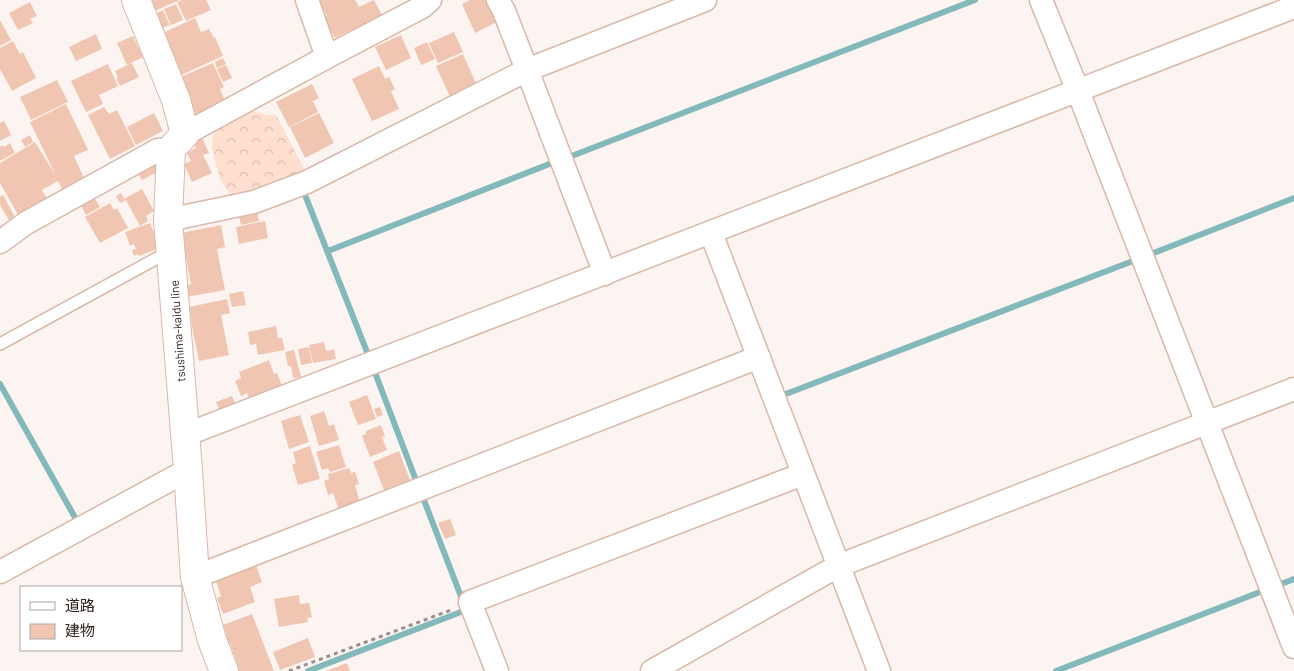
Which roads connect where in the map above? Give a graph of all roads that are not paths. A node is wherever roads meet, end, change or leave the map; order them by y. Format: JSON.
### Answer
{"nodes":[{"id":1,"x":136,"y":0,"type":"edge"},
{"id":2,"x":307,"y":0,"type":"edge"},
{"id":3,"x":430,"y":0,"type":"edge"},
{"id":4,"x":498,"y":0,"type":"edge"},
{"id":5,"x":705,"y":0,"type":"edge"},
{"id":6,"x":1041,"y":0,"type":"edge"},
{"id":7,"x":1294,"y":8,"type":"edge"},
{"id":8,"x":327,"y":57,"type":"junction"},
{"id":9,"x":527,"y":70,"type":"junction"},
{"id":10,"x":1078,"y":91,"type":"junction"},
{"id":11,"x":178,"y":141,"type":"junction"},
{"id":12,"x":168,"y":220,"type":"junction"},
{"id":13,"x":711,"y":233,"type":"junction"},
{"id":14,"x":0,"y":242,"type":"edge"},
{"id":15,"x":170,"y":250,"type":"junction"},
{"id":16,"x":606,"y":274,"type":"junction"},
{"id":17,"x":0,"y":344,"type":"edge"},
{"id":18,"x":759,"y":357,"type":"junction"},
{"id":19,"x":1294,"y":389,"type":"edge"},
{"id":20,"x":1206,"y":423,"type":"junction"},
{"id":21,"x":185,"y":435,"type":"junction"},
{"id":22,"x":188,"y":470,"type":"junction"},
{"id":23,"x":803,"y":474,"type":"junction"},
{"id":24,"x":838,"y":566,"type":"junction"},
{"id":25,"x":0,"y":572,"type":"edge"},
{"id":26,"x":195,"y":577,"type":"junction"},
{"id":27,"x":1294,"y":647,"type":"edge"},
{"id":28,"x":224,"y":671,"type":"edge"},
{"id":29,"x":498,"y":671,"type":"edge"},
{"id":30,"x":652,"y":671,"type":"edge"},
{"id":31,"x":879,"y":671,"type":"edge"}],
"edges":[{"from":1,"to":11,"type":"main road","name":"tsushima-kaidu line"},
{"from":2,"to":8,"type":"street"},
{"from":3,"to":8,"type":"street"},
{"from":4,"to":9,"type":"street"},
{"from":5,"to":9,"type":"street"},
{"from":6,"to":10,"type":"street"},
{"from":7,"to":10,"type":"street"},
{"from":8,"to":11,"type":"street"},
{"from":9,"to":12,"type":"street"},
{"from":9,"to":16,"type":"street"},
{"from":10,"to":13,"type":"street"},
{"from":10,"to":20,"type":"street"},
{"from":11,"to":12,"type":"main road","name":"tsushima-kaidu line"},
{"from":11,"to":14,"type":"street"},
{"from":12,"to":15,"type":"main road","name":"tsushima-kaidu line"},
{"from":13,"to":16,"type":"street"},
{"from":13,"to":18,"type":"street"},
{"from":15,"to":17,"type":"lane"},
{"from":15,"to":21,"type":"main road","name":"tsushima-kaidu line"},
{"from":16,"to":21,"type":"street"},
{"from":18,"to":23,"type":"street"},
{"from":18,"to":26,"type":"street"},
{"from":19,"to":20,"type":"street"},
{"from":20,"to":24,"type":"street"},
{"from":20,"to":27,"type":"street"},
{"from":21,"to":22,"type":"main road","name":"tsushima-kaidu line"},
{"from":22,"to":25,"type":"street"},
{"from":22,"to":26,"type":"main road","name":"tsushima-kaidu line"},
{"from":23,"to":24,"type":"street"},
{"from":23,"to":29,"type":"street"},
{"from":24,"to":30,"type":"street"},
{"from":24,"to":31,"type":"street"},
{"from":26,"to":28,"type":"main road","name":"tsushima-kaidu line"}]}
